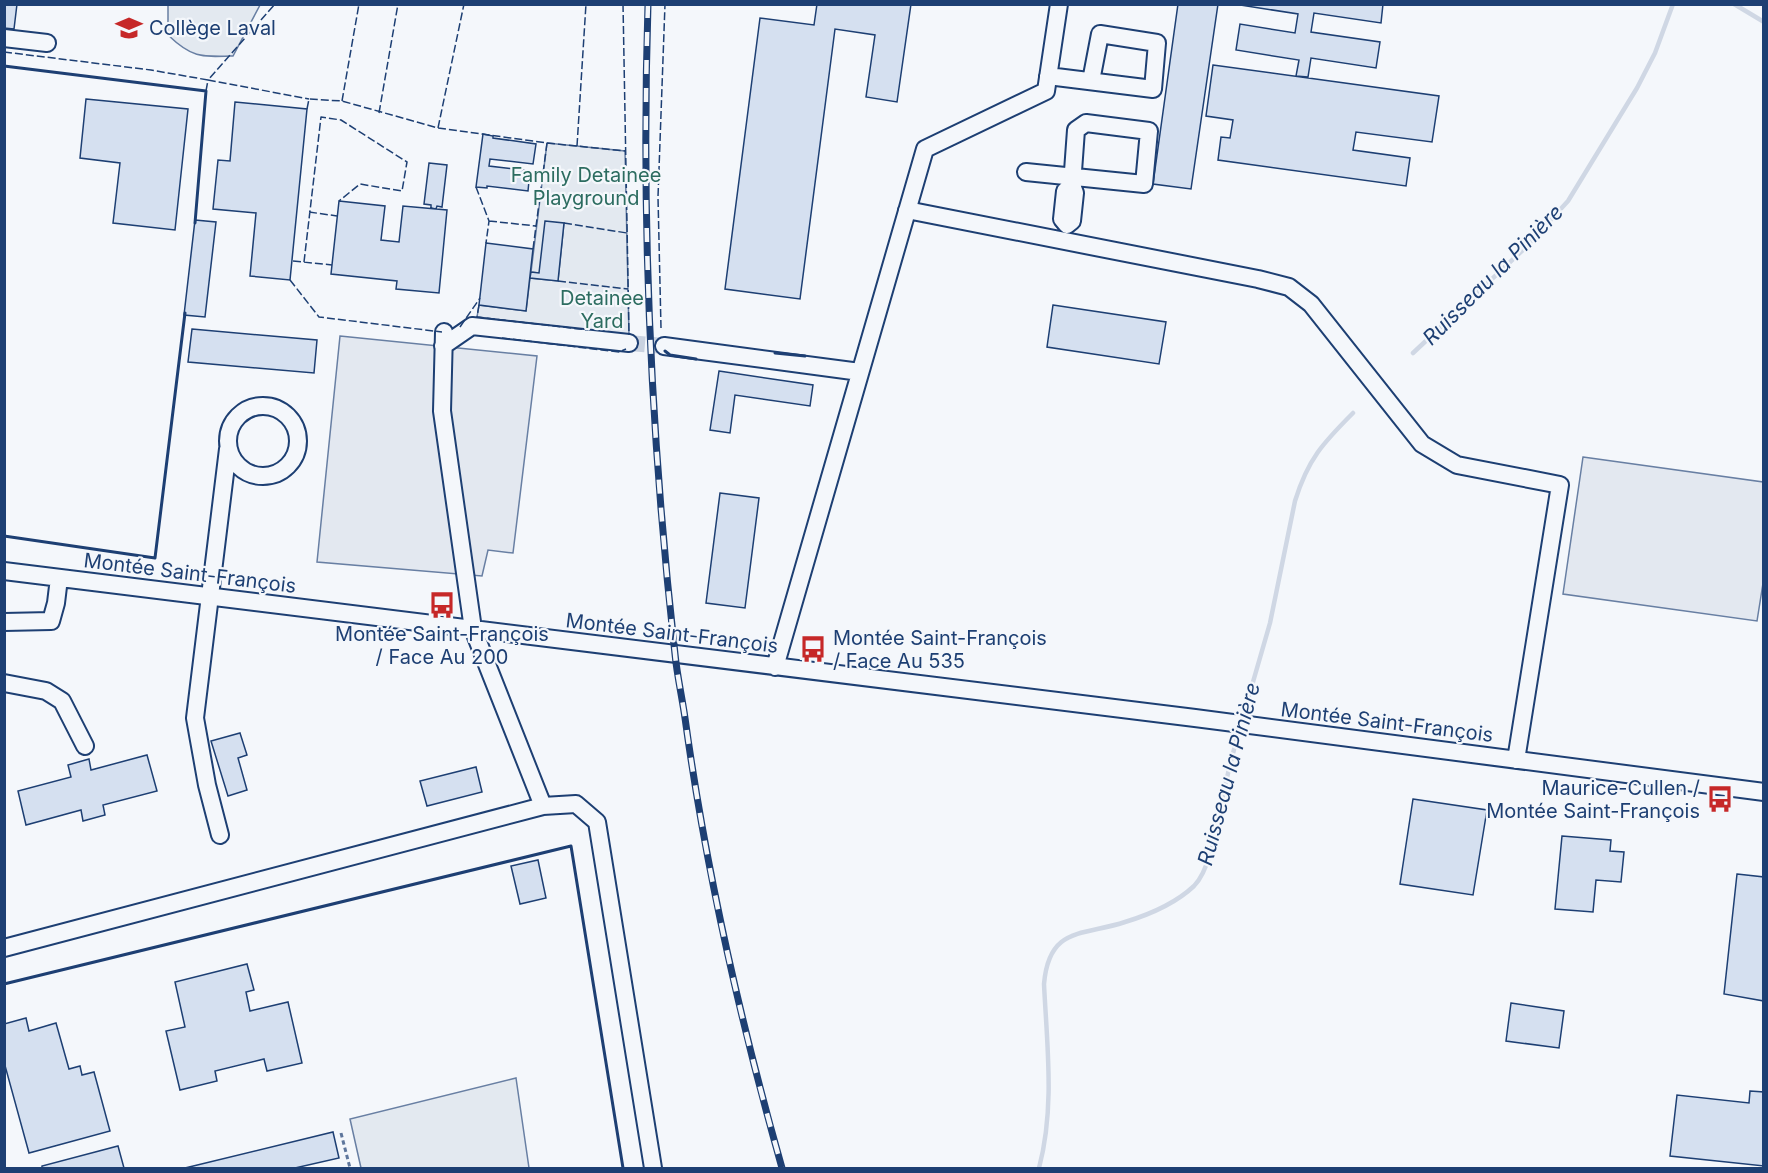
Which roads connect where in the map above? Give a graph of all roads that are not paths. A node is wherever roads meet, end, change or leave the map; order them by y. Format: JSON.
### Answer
{"nodes":[{"id":1,"x":1059,"y":4,"type":"edge"},
{"id":2,"x":4,"y":38,"type":"edge"},
{"id":3,"x":47,"y":44,"type":"dead end"},
{"id":4,"x":1048,"y":76,"type":"junction"},
{"id":5,"x":1091,"y":81,"type":"junction"},
{"id":6,"x":1026,"y":172,"type":"dead end"},
{"id":7,"x":1073,"y":181,"type":"junction"},
{"id":8,"x":907,"y":210,"type":"junction"},
{"id":9,"x":1065,"y":233,"type":"junction"},
{"id":10,"x":629,"y":343,"type":"tunnel mouth"},
{"id":11,"x":664,"y":346,"type":"tunnel mouth"},
{"id":12,"x":861,"y":372,"type":"junction"},
{"id":13,"x":228,"y":449,"type":"junction"},
{"id":14,"x":4,"y":571,"type":"edge"},
{"id":15,"x":59,"y":578,"type":"junction"},
{"id":16,"x":211,"y":597,"type":"junction"},
{"id":17,"x":4,"y":622,"type":"edge"},
{"id":18,"x":473,"y":629,"type":"junction"},
{"id":19,"x":775,"y":667,"type":"junction"},
{"id":20,"x":4,"y":683,"type":"edge"},
{"id":21,"x":85,"y":746,"type":"dead end"},
{"id":22,"x":1516,"y":760,"type":"junction"},
{"id":23,"x":1764,"y":792,"type":"edge"},
{"id":24,"x":543,"y":806,"type":"junction"},
{"id":25,"x":220,"y":835,"type":"dead end"},
{"id":26,"x":4,"y":948,"type":"edge"},
{"id":27,"x":653,"y":1168,"type":"edge"}],
"edges":[{"from":1,"to":4,"type":"street"},
{"from":2,"to":3,"type":"street"},
{"from":4,"to":5,"type":"street"},
{"from":4,"to":8,"type":"street"},
{"from":5,"to":5,"type":"street"},
{"from":6,"to":7,"type":"street"},
{"from":7,"to":7,"type":"street"},
{"from":7,"to":9,"type":"street"},
{"from":8,"to":9,"type":"street"},
{"from":8,"to":12,"type":"street"},
{"from":9,"to":22,"type":"street"},
{"from":10,"to":18,"type":"street"},
{"from":11,"to":12,"type":"street"},
{"from":12,"to":19,"type":"street"},
{"from":13,"to":13,"type":"street"},
{"from":13,"to":16,"type":"street"},
{"from":14,"to":15,"type":"street","name":"Montée Saint-François"},
{"from":15,"to":16,"type":"street","name":"Montée Saint-François"},
{"from":15,"to":17,"type":"street"},
{"from":16,"to":18,"type":"street","name":"Montée Saint-François"},
{"from":16,"to":25,"type":"street"},
{"from":18,"to":19,"type":"street","name":"Montée Saint-François"},
{"from":18,"to":24,"type":"street"},
{"from":19,"to":22,"type":"street","name":"Montée Saint-François"},
{"from":20,"to":21,"type":"street"},
{"from":22,"to":23,"type":"street","name":"Montée Saint-François"},
{"from":24,"to":26,"type":"street"},
{"from":24,"to":27,"type":"street"}]}
